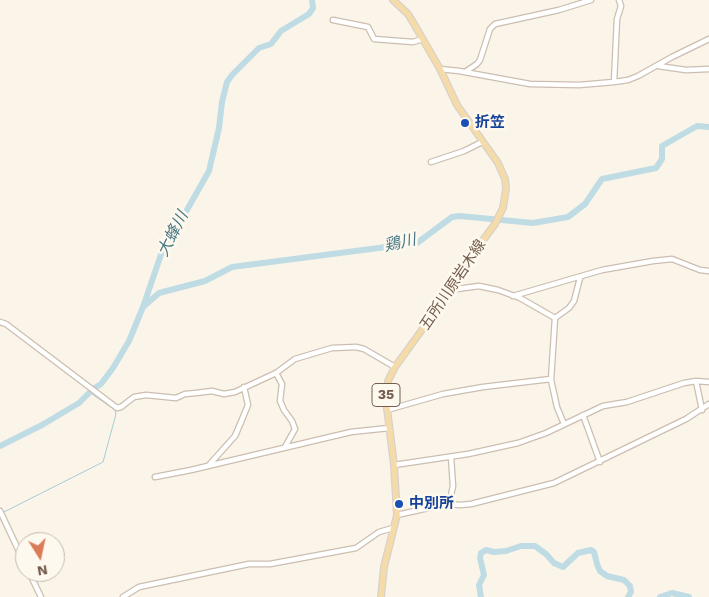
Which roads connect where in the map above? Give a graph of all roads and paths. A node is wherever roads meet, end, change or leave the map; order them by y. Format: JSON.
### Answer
{"nodes":[{"id":1,"x":393,"y":0,"type":"edge"},
{"id":2,"x":590,"y":0,"type":"edge"},
{"id":3,"x":619,"y":0,"type":"edge"},
{"id":4,"x":333,"y":20,"type":"dead end"},
{"id":5,"x":423,"y":39,"type":"junction"},
{"id":6,"x":709,"y":39,"type":"edge"},
{"id":7,"x":658,"y":66,"type":"junction"},
{"id":8,"x":440,"y":69,"type":"junction"},
{"id":9,"x":709,"y":69,"type":"edge"},
{"id":10,"x":466,"y":72,"type":"junction"},
{"id":11,"x":614,"y":82,"type":"junction"},
{"id":12,"x":482,"y":142,"type":"junction"},
{"id":13,"x":431,"y":162,"type":"dead end"},
{"id":14,"x":709,"y":272,"type":"edge"},
{"id":15,"x":580,"y":278,"type":"junction"},
{"id":16,"x":450,"y":288,"type":"junction"},
{"id":17,"x":513,"y":296,"type":"junction"},
{"id":18,"x":554,"y":318,"type":"junction"},
{"id":19,"x":0,"y":322,"type":"edge"},
{"id":20,"x":394,"y":367,"type":"junction"},
{"id":21,"x":276,"y":373,"type":"junction"},
{"id":22,"x":552,"y":379,"type":"junction"},
{"id":23,"x":696,"y":381,"type":"junction"},
{"id":24,"x":709,"y":382,"type":"edge"},
{"id":25,"x":244,"y":387,"type":"junction"},
{"id":26,"x":709,"y":404,"type":"edge"},
{"id":27,"x":387,"y":410,"type":"junction"},
{"id":28,"x":702,"y":410,"type":"junction"},
{"id":29,"x":584,"y":415,"type":"junction"},
{"id":30,"x":564,"y":424,"type":"junction"},
{"id":31,"x":389,"y":428,"type":"junction"},
{"id":32,"x":285,"y":447,"type":"junction"},
{"id":33,"x":451,"y":457,"type":"junction"},
{"id":34,"x":600,"y":462,"type":"junction"},
{"id":35,"x":208,"y":466,"type":"junction"},
{"id":36,"x":394,"y":466,"type":"junction"},
{"id":37,"x":155,"y":477,"type":"dead end"},
{"id":38,"x":449,"y":504,"type":"junction"},
{"id":39,"x":0,"y":511,"type":"edge"},
{"id":40,"x":397,"y":515,"type":"junction"},
{"id":41,"x":393,"y":528,"type":"junction"},
{"id":42,"x":15,"y":543,"type":"edge"},
{"id":43,"x":34,"y":582,"type":"edge"},
{"id":44,"x":41,"y":597,"type":"edge"},
{"id":45,"x":123,"y":597,"type":"edge"},
{"id":46,"x":381,"y":597,"type":"edge"}],
"edges":[{"from":1,"to":5,"type":"main road","name":"五所川原岩木線","number":"35"},
{"from":2,"to":10,"type":"street"},
{"from":3,"to":11,"type":"street"},
{"from":4,"to":5,"type":"street"},
{"from":5,"to":8,"type":"main road","name":"五所川原岩木線","number":"35"},
{"from":6,"to":7,"type":"street"},
{"from":7,"to":9,"type":"street"},
{"from":7,"to":11,"type":"street"},
{"from":8,"to":10,"type":"street"},
{"from":8,"to":12,"type":"main road","name":"五所川原岩木線","number":"35"},
{"from":10,"to":11,"type":"street"},
{"from":12,"to":13,"type":"street"},
{"from":12,"to":16,"type":"main road","name":"五所川原岩木線","number":"35"},
{"from":14,"to":15,"type":"street"},
{"from":15,"to":17,"type":"street"},
{"from":15,"to":18,"type":"street"},
{"from":16,"to":17,"type":"street"},
{"from":16,"to":20,"type":"main road","name":"五所川原岩木線","number":"35"},
{"from":17,"to":18,"type":"street"},
{"from":18,"to":22,"type":"street"},
{"from":19,"to":25,"type":"street"},
{"from":20,"to":21,"type":"street"},
{"from":20,"to":27,"type":"main road","name":"五所川原岩木線","number":"35"},
{"from":21,"to":25,"type":"street"},
{"from":21,"to":32,"type":"street"},
{"from":22,"to":27,"type":"street"},
{"from":22,"to":30,"type":"street"},
{"from":23,"to":24,"type":"street"},
{"from":23,"to":28,"type":"street"},
{"from":23,"to":29,"type":"street"},
{"from":25,"to":35,"type":"street"},
{"from":26,"to":28,"type":"street"},
{"from":27,"to":31,"type":"main road","name":"五所川原岩木線","number":"35"},
{"from":28,"to":34,"type":"street"},
{"from":29,"to":30,"type":"street"},
{"from":29,"to":34,"type":"street"},
{"from":30,"to":33,"type":"street"},
{"from":31,"to":32,"type":"street"},
{"from":31,"to":36,"type":"main road","name":"五所川原岩木線","number":"35"},
{"from":32,"to":35,"type":"street"},
{"from":33,"to":36,"type":"street"},
{"from":33,"to":38,"type":"street"},
{"from":34,"to":38,"type":"street"},
{"from":35,"to":37,"type":"street"},
{"from":36,"to":40,"type":"main road","name":"五所川原岩木線","number":"35"},
{"from":38,"to":40,"type":"street"},
{"from":39,"to":42,"type":"street"},
{"from":40,"to":41,"type":"main road","name":"五所川原岩木線","number":"35"},
{"from":41,"to":45,"type":"street"},
{"from":41,"to":46,"type":"main road","name":"五所川原岩木線","number":"35"},
{"from":43,"to":44,"type":"street"}]}
